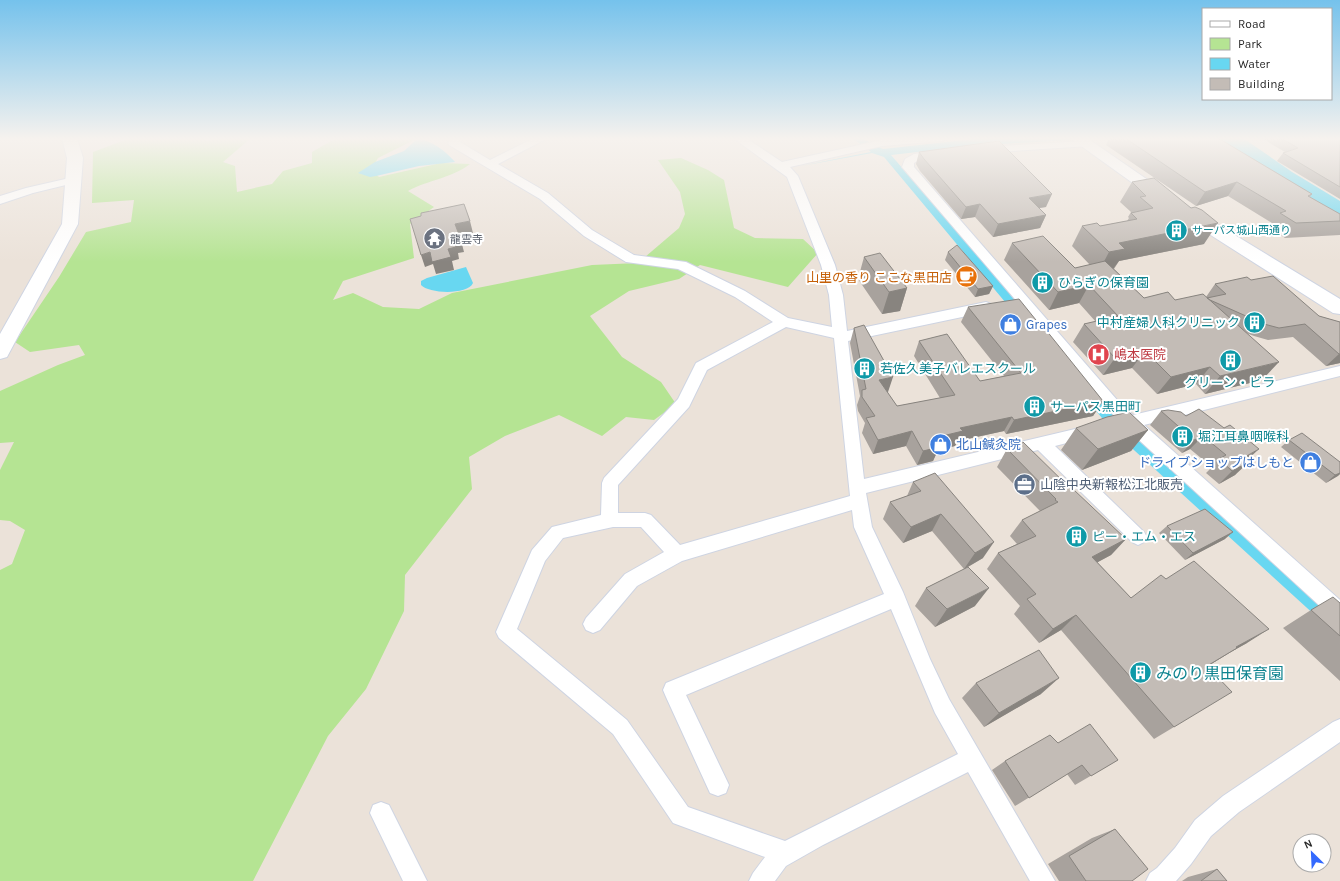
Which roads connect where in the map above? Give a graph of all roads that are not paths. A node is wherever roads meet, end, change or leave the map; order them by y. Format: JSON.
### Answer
{"nodes":[{"id":1,"x":516,"y":179,"type":"edge"},
{"id":2,"x":793,"y":179,"type":"edge"},
{"id":3,"x":918,"y":179,"type":"edge"},
{"id":4,"x":1137,"y":179,"type":"edge"},
{"id":5,"x":74,"y":180,"type":"joint"},
{"id":6,"x":0,"y":200,"type":"edge"},
{"id":7,"x":1021,"y":300,"type":"junction"},
{"id":8,"x":1340,"y":308,"type":"edge"},
{"id":9,"x":784,"y":322,"type":"junction"},
{"id":10,"x":840,"y":336,"type":"junction"},
{"id":11,"x":0,"y":352,"type":"edge"},
{"id":12,"x":1340,"y":371,"type":"edge"},
{"id":13,"x":1121,"y":424,"type":"junction"},
{"id":14,"x":1040,"y":443,"type":"junction"},
{"id":15,"x":858,"y":494,"type":"junction"},
{"id":16,"x":609,"y":521,"type":"junction"},
{"id":17,"x":1138,"y":537,"type":"dead end"},
{"id":18,"x":677,"y":554,"type":"junction"},
{"id":19,"x":896,"y":598,"type":"junction"},
{"id":20,"x":1340,"y":612,"type":"edge"},
{"id":21,"x":593,"y":624,"type":"dead end"},
{"id":22,"x":1340,"y":729,"type":"edge"},
{"id":23,"x":971,"y":759,"type":"junction"},
{"id":24,"x":718,"y":785,"type":"dead end"},
{"id":25,"x":381,"y":813,"type":"dead end"},
{"id":26,"x":786,"y":853,"type":"junction"},
{"id":27,"x":415,"y":881,"type":"edge"},
{"id":28,"x":761,"y":881,"type":"edge"},
{"id":29,"x":1043,"y":881,"type":"edge"},
{"id":30,"x":1158,"y":881,"type":"edge"}],
"edges":[{"from":1,"to":9,"type":"street"},
{"from":2,"to":10,"type":"street"},
{"from":3,"to":7,"type":"street"},
{"from":4,"to":8,"type":"street"},
{"from":5,"to":6,"type":"street"},
{"from":5,"to":11,"type":"street"},
{"from":7,"to":10,"type":"street"},
{"from":7,"to":13,"type":"street"},
{"from":9,"to":10,"type":"street"},
{"from":9,"to":16,"type":"street"},
{"from":10,"to":15,"type":"street"},
{"from":12,"to":13,"type":"street"},
{"from":13,"to":14,"type":"street"},
{"from":13,"to":20,"type":"street"},
{"from":14,"to":15,"type":"street"},
{"from":14,"to":17,"type":"street"},
{"from":15,"to":18,"type":"street"},
{"from":15,"to":19,"type":"street"},
{"from":16,"to":18,"type":"street"},
{"from":16,"to":26,"type":"street"},
{"from":18,"to":21,"type":"street"},
{"from":19,"to":23,"type":"street"},
{"from":19,"to":24,"type":"street"},
{"from":22,"to":30,"type":"street"},
{"from":23,"to":26,"type":"street"},
{"from":23,"to":29,"type":"street"},
{"from":25,"to":27,"type":"street"},
{"from":26,"to":28,"type":"street"}]}
